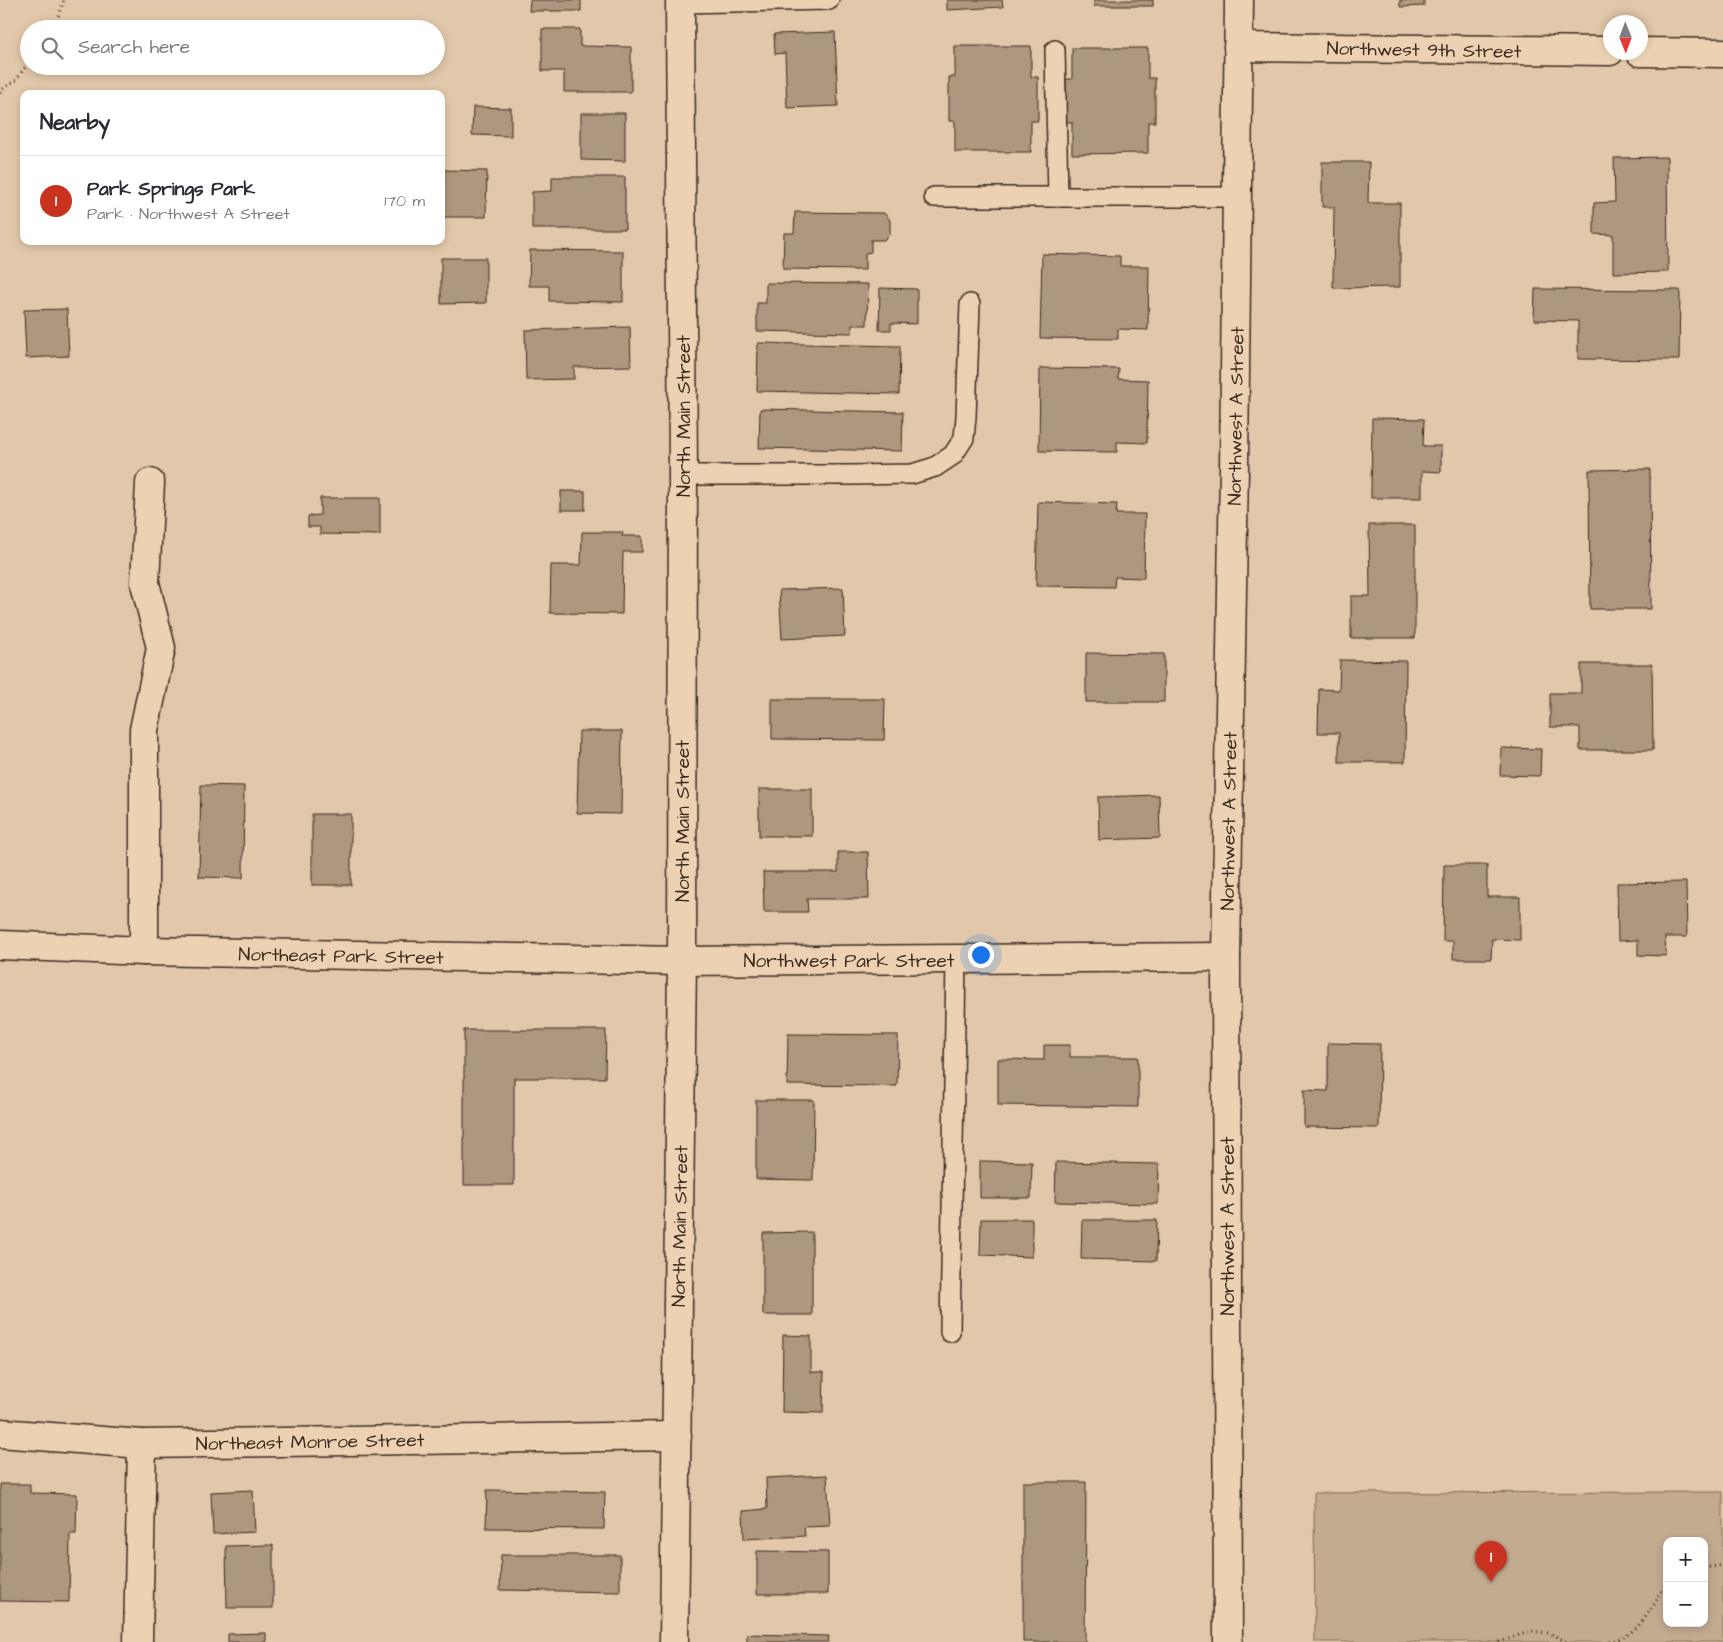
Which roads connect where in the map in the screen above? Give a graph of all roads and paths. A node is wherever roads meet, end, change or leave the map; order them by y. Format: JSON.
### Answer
{"nodes":[{"id":1,"x":64,"y":0,"type":"edge"},
{"id":2,"x":829,"y":0,"type":"edge"},
{"id":3,"x":1239,"y":0,"type":"edge"},
{"id":4,"x":680,"y":2,"type":"edge"},
{"id":5,"x":57,"y":20,"type":"edge"},
{"id":6,"x":1238,"y":47,"type":"junction"},
{"id":7,"x":1055,"y":50,"type":"dead end"},
{"id":8,"x":1603,"y":51,"type":"edge"},
{"id":9,"x":1648,"y":52,"type":"edge"},
{"id":10,"x":1723,"y":52,"type":"edge"},
{"id":11,"x":20,"y":74,"type":"edge"},
{"id":12,"x":0,"y":93,"type":"edge"},
{"id":13,"x":1058,"y":197,"type":"junction"},
{"id":14,"x":1237,"y":197,"type":"junction"},
{"id":15,"x":934,"y":198,"type":"dead end"},
{"id":16,"x":970,"y":304,"type":"dead end"},
{"id":17,"x":683,"y":475,"type":"junction"},
{"id":18,"x":150,"y":483,"type":"dead end"},
{"id":19,"x":0,"y":945,"type":"edge"},
{"id":20,"x":144,"y":951,"type":"junction"},
{"id":21,"x":1226,"y":957,"type":"junction"},
{"id":22,"x":956,"y":959,"type":"junction"},
{"id":23,"x":682,"y":961,"type":"junction"},
{"id":24,"x":950,"y":1332,"type":"dead end"},
{"id":25,"x":0,"y":1433,"type":"edge"},
{"id":26,"x":677,"y":1436,"type":"junction"},
{"id":27,"x":142,"y":1444,"type":"junction"},
{"id":28,"x":1723,"y":1565,"type":"edge"},
{"id":29,"x":1708,"y":1567,"type":"edge"},
{"id":30,"x":1663,"y":1589,"type":"edge"},
{"id":31,"x":138,"y":1642,"type":"edge"},
{"id":32,"x":674,"y":1642,"type":"edge"},
{"id":33,"x":1228,"y":1642,"type":"edge"},
{"id":34,"x":1499,"y":1642,"type":"edge"},
{"id":35,"x":1567,"y":1642,"type":"edge"},
{"id":36,"x":1610,"y":1642,"type":"edge"}],
"edges":[{"from":1,"to":5,"type":"path"},
{"from":2,"to":4,"type":"lane"},
{"from":3,"to":6,"type":"street","name":"Northwest A Street"},
{"from":4,"to":17,"type":"street","name":"North Main Street"},
{"from":6,"to":8,"type":"street","name":"Northwest 9th Street"},
{"from":6,"to":14,"type":"street","name":"Northwest A Street"},
{"from":7,"to":13,"type":"lane"},
{"from":9,"to":10,"type":"street"},
{"from":11,"to":12,"type":"path"},
{"from":13,"to":14,"type":"lane"},
{"from":13,"to":15,"type":"lane"},
{"from":14,"to":21,"type":"street","name":"Northwest A Street"},
{"from":16,"to":17,"type":"lane"},
{"from":17,"to":23,"type":"street","name":"North Main Street"},
{"from":18,"to":20,"type":"street"},
{"from":19,"to":20,"type":"street","name":"Northeast Park Street"},
{"from":20,"to":23,"type":"street","name":"Northeast Park Street"},
{"from":21,"to":22,"type":"street","name":"Northwest Park Street"},
{"from":21,"to":33,"type":"street","name":"Northwest A Street"},
{"from":22,"to":23,"type":"street","name":"Northwest Park Street"},
{"from":22,"to":24,"type":"lane"},
{"from":23,"to":26,"type":"street","name":"North Main Street"},
{"from":25,"to":27,"type":"street","name":"Northeast Monroe Street"},
{"from":26,"to":27,"type":"street","name":"Northeast Monroe Street"},
{"from":26,"to":32,"type":"street","name":"North Main Street"},
{"from":27,"to":31,"type":"street"},
{"from":28,"to":29,"type":"path"},
{"from":30,"to":36,"type":"path"},
{"from":34,"to":35,"type":"path"}]}
